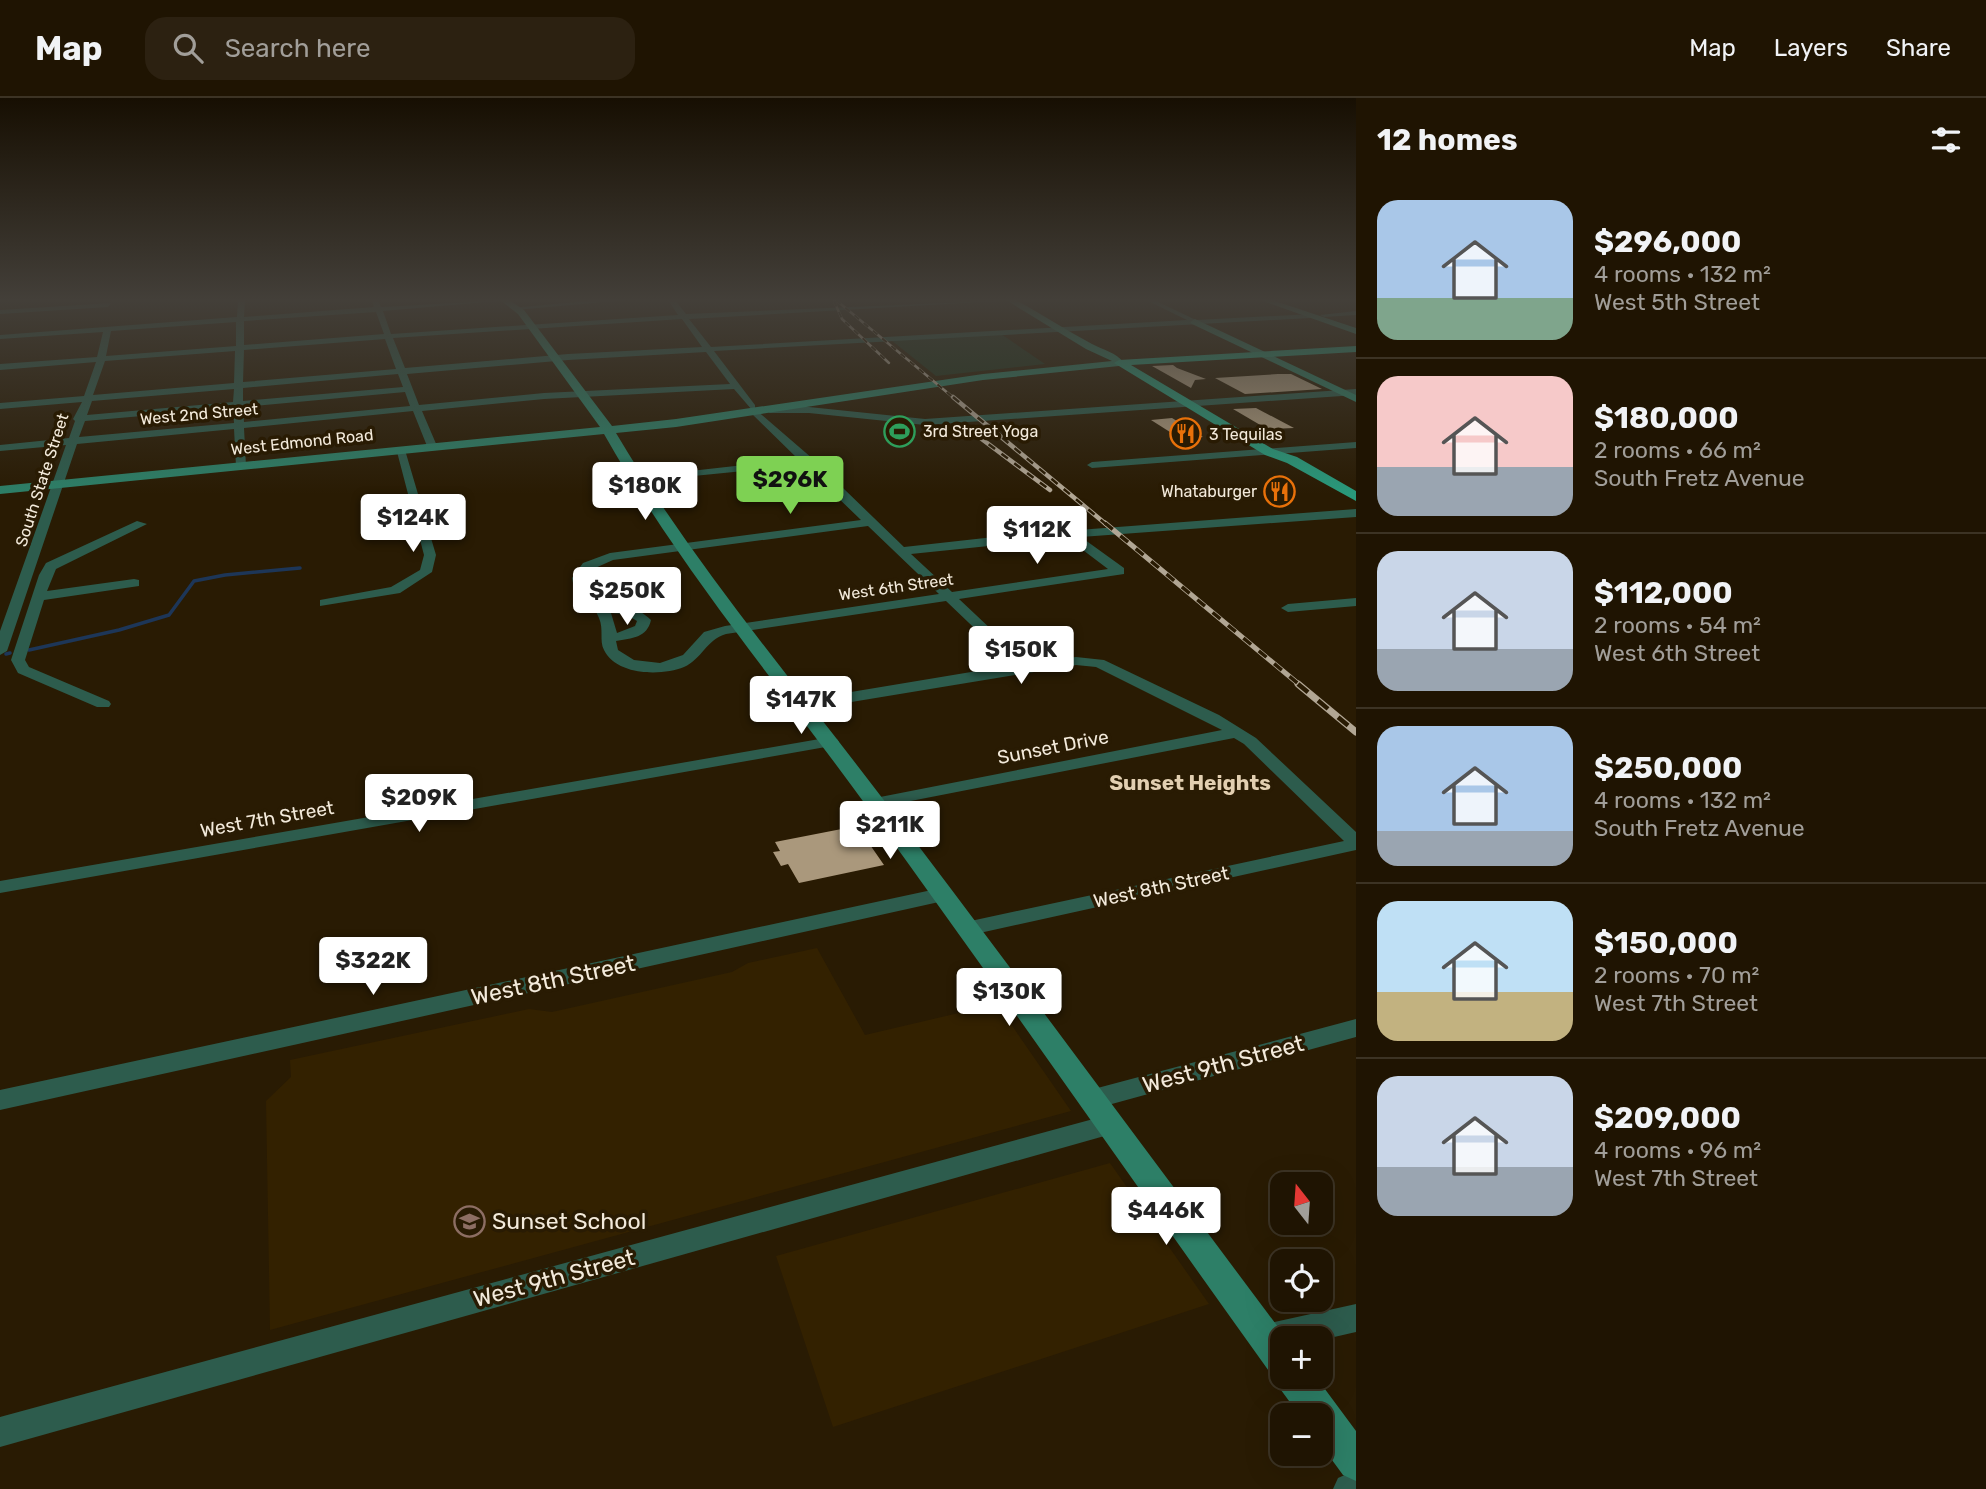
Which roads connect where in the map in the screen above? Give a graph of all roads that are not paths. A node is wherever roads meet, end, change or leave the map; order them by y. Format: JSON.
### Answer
{"nodes":[{"id":1,"x":30,"y":365,"type":"edge"},
{"id":2,"x":99,"y":365,"type":"edge"},
{"id":3,"x":239,"y":365,"type":"edge"},
{"id":4,"x":398,"y":365,"type":"edge"},
{"id":5,"x":479,"y":365,"type":"edge"},
{"id":6,"x":561,"y":365,"type":"edge"},
{"id":7,"x":719,"y":365,"type":"edge"},
{"id":8,"x":1082,"y":365,"type":"edge"},
{"id":9,"x":1099,"y":365,"type":"edge"},
{"id":10,"x":1122,"y":365,"type":"edge"},
{"id":11,"x":1285,"y":365,"type":"edge"},
{"id":12,"x":0,"y":367,"type":"edge"},
{"id":13,"x":401,"y":372,"type":"junction"},
{"id":14,"x":735,"y":386,"type":"junction"},
{"id":15,"x":240,"y":387,"type":"junction"},
{"id":16,"x":408,"y":389,"type":"junction"},
{"id":17,"x":1356,"y":392,"type":"edge"},
{"id":18,"x":1343,"y":393,"type":"junction"},
{"id":19,"x":583,"y":394,"type":"junction"},
{"id":20,"x":87,"y":399,"type":"junction"},
{"id":21,"x":1356,"y":399,"type":"edge"},
{"id":22,"x":823,"y":402,"type":"junction"},
{"id":23,"x":1187,"y":403,"type":"junction"},
{"id":24,"x":238,"y":405,"type":"junction"},
{"id":25,"x":0,"y":406,"type":"edge"},
{"id":26,"x":417,"y":409,"type":"junction"},
{"id":27,"x":754,"y":410,"type":"junction"},
{"id":28,"x":770,"y":410,"type":"junction"},
{"id":29,"x":836,"y":414,"type":"junction"},
{"id":30,"x":78,"y":419,"type":"junction"},
{"id":31,"x":241,"y":426,"type":"junction"},
{"id":32,"x":607,"y":428,"type":"junction"},
{"id":33,"x":72,"y":441,"type":"junction"},
{"id":34,"x":1356,"y":445,"type":"edge"},
{"id":35,"x":432,"y":446,"type":"junction"},
{"id":36,"x":0,"y":448,"type":"edge"},
{"id":37,"x":400,"y":450,"type":"junction"},
{"id":38,"x":1269,"y":452,"type":"junction"},
{"id":39,"x":808,"y":461,"type":"junction"},
{"id":40,"x":1092,"y":465,"type":"dead end"},
{"id":41,"x":241,"y":466,"type":"junction"},
{"id":42,"x":637,"y":480,"type":"junction"},
{"id":43,"x":57,"y":484,"type":"junction"},
{"id":44,"x":0,"y":490,"type":"edge"},
{"id":45,"x":1356,"y":497,"type":"edge"},
{"id":46,"x":1356,"y":512,"type":"edge"},
{"id":47,"x":871,"y":522,"type":"junction"},
{"id":48,"x":141,"y":524,"type":"dead end"},
{"id":49,"x":1070,"y":535,"type":"junction"},
{"id":50,"x":682,"y":546,"type":"junction"},
{"id":51,"x":903,"y":551,"type":"junction"},
{"id":52,"x":134,"y":583,"type":"dead end"},
{"id":53,"x":38,"y":597,"type":"junction"},
{"id":54,"x":949,"y":597,"type":"junction"},
{"id":55,"x":1356,"y":602,"type":"edge"},
{"id":56,"x":325,"y":603,"type":"dead end"},
{"id":57,"x":1287,"y":608,"type":"dead end"},
{"id":58,"x":601,"y":609,"type":"junction"},
{"id":59,"x":742,"y":627,"type":"junction"},
{"id":60,"x":27,"y":632,"type":"junction"},
{"id":61,"x":6,"y":636,"type":"junction"},
{"id":62,"x":611,"y":638,"type":"junction"},
{"id":63,"x":0,"y":651,"type":"edge"},
{"id":64,"x":1024,"y":668,"type":"junction"},
{"id":65,"x":103,"y":704,"type":"dead end"},
{"id":66,"x":803,"y":705,"type":"junction"},
{"id":67,"x":1239,"y":732,"type":"junction"},
{"id":68,"x":831,"y":742,"type":"junction"},
{"id":69,"x":875,"y":803,"type":"junction"},
{"id":70,"x":1356,"y":843,"type":"edge"},
{"id":71,"x":0,"y":887,"type":"edge"},
{"id":72,"x":941,"y":895,"type":"junction"},
{"id":73,"x":966,"y":929,"type":"junction"},
{"id":74,"x":1356,"y":1028,"type":"edge"},
{"id":75,"x":0,"y":1100,"type":"edge"},
{"id":76,"x":1090,"y":1100,"type":"junction"},
{"id":77,"x":1108,"y":1125,"type":"junction"},
{"id":78,"x":1356,"y":1318,"type":"edge"},
{"id":79,"x":1333,"y":1327,"type":"edge"},
{"id":80,"x":1270,"y":1345,"type":"edge"},
{"id":81,"x":1303,"y":1389,"type":"edge"},
{"id":82,"x":0,"y":1432,"type":"edge"},
{"id":83,"x":1356,"y":1462,"type":"edge"},
{"id":84,"x":1356,"y":1486,"type":"edge"},
{"id":85,"x":1349,"y":1489,"type":"edge"}],
"edges":[{"from":1,"to":12,"type":"street"},
{"from":2,"to":20,"type":"street","name":"South State Street"},
{"from":3,"to":15,"type":"street"},
{"from":4,"to":13,"type":"street"},
{"from":5,"to":13,"type":"street"},
{"from":6,"to":19,"type":"main road"},
{"from":7,"to":14,"type":"street"},
{"from":8,"to":27,"type":"main road","name":"West Edmond Road"},
{"from":9,"to":22,"type":"main road","name":"West Edmond Road"},
{"from":10,"to":23,"type":"main road"},
{"from":11,"to":18,"type":"main road"},
{"from":13,"to":15,"type":"street"},
{"from":13,"to":16,"type":"street"},
{"from":14,"to":19,"type":"street","name":"West 2nd Street"},
{"from":14,"to":27,"type":"street"},
{"from":15,"to":20,"type":"street"},
{"from":15,"to":24,"type":"street"},
{"from":16,"to":24,"type":"street"},
{"from":16,"to":26,"type":"street"},
{"from":17,"to":18,"type":"street"},
{"from":18,"to":21,"type":"main road"},
{"from":18,"to":23,"type":"street"},
{"from":19,"to":26,"type":"street","name":"West 2nd Street"},
{"from":19,"to":32,"type":"main road"},
{"from":20,"to":25,"type":"street"},
{"from":20,"to":30,"type":"street","name":"South State Street"},
{"from":22,"to":28,"type":"main road","name":"West Edmond Road"},
{"from":22,"to":29,"type":"street"},
{"from":23,"to":29,"type":"street"},
{"from":23,"to":38,"type":"main road"},
{"from":24,"to":30,"type":"street"},
{"from":24,"to":31,"type":"street"},
{"from":26,"to":31,"type":"street","name":"West 2nd Street"},
{"from":26,"to":35,"type":"street"},
{"from":27,"to":28,"type":"main road","name":"West Edmond Road"},
{"from":27,"to":32,"type":"main road","name":"West Edmond Road"},
{"from":27,"to":39,"type":"street"},
{"from":28,"to":29,"type":"street"},
{"from":30,"to":33,"type":"street","name":"South State Street"},
{"from":31,"to":33,"type":"street","name":"West 2nd Street"},
{"from":31,"to":41,"type":"street"},
{"from":32,"to":35,"type":"main road","name":"West Edmond Road"},
{"from":32,"to":42,"type":"main road"},
{"from":33,"to":36,"type":"street","name":"West 2nd Street"},
{"from":33,"to":43,"type":"street","name":"South State Street"},
{"from":34,"to":38,"type":"street"},
{"from":35,"to":37,"type":"main road","name":"West Edmond Road"},
{"from":37,"to":41,"type":"main road","name":"West Edmond Road"},
{"from":37,"to":56,"type":"street"},
{"from":38,"to":40,"type":"street"},
{"from":38,"to":45,"type":"main road"},
{"from":38,"to":46,"type":"main road"},
{"from":39,"to":42,"type":"street"},
{"from":39,"to":47,"type":"street"},
{"from":41,"to":43,"type":"main road","name":"West Edmond Road"},
{"from":42,"to":50,"type":"main road"},
{"from":43,"to":44,"type":"main road","name":"West Edmond Road"},
{"from":43,"to":61,"type":"street","name":"South State Street"},
{"from":46,"to":49,"type":"street"},
{"from":47,"to":50,"type":"street"},
{"from":47,"to":51,"type":"street"},
{"from":48,"to":53,"type":"street"},
{"from":49,"to":51,"type":"street"},
{"from":49,"to":54,"type":"street","name":"West 6th Street"},
{"from":50,"to":58,"type":"street"},
{"from":50,"to":59,"type":"main road"},
{"from":51,"to":54,"type":"street"},
{"from":52,"to":53,"type":"street"},
{"from":53,"to":60,"type":"street"},
{"from":54,"to":59,"type":"street","name":"West 6th Street"},
{"from":54,"to":64,"type":"street"},
{"from":55,"to":57,"type":"street"},
{"from":58,"to":62,"type":"street"},
{"from":58,"to":62,"type":"street"},
{"from":59,"to":62,"type":"street","name":"West 6th Street"},
{"from":59,"to":66,"type":"main road"},
{"from":60,"to":61,"type":"street"},
{"from":60,"to":65,"type":"street"},
{"from":61,"to":63,"type":"street","name":"South State Street"},
{"from":64,"to":66,"type":"street"},
{"from":64,"to":67,"type":"street"},
{"from":66,"to":68,"type":"main road"},
{"from":67,"to":69,"type":"street","name":"Sunset Drive"},
{"from":67,"to":70,"type":"street"},
{"from":68,"to":69,"type":"main road"},
{"from":68,"to":71,"type":"street","name":"West 7th Street"},
{"from":69,"to":72,"type":"main road"},
{"from":70,"to":73,"type":"street","name":"West 8th Street"},
{"from":72,"to":73,"type":"main road"},
{"from":72,"to":75,"type":"street","name":"West 8th Street"},
{"from":73,"to":76,"type":"main road"},
{"from":74,"to":76,"type":"street","name":"West 9th Street"},
{"from":76,"to":77,"type":"main road"},
{"from":77,"to":80,"type":"main road"},
{"from":77,"to":82,"type":"street","name":"West 9th Street"},
{"from":78,"to":79,"type":"street"},
{"from":81,"to":83,"type":"main road"},
{"from":84,"to":85,"type":"street"}]}
